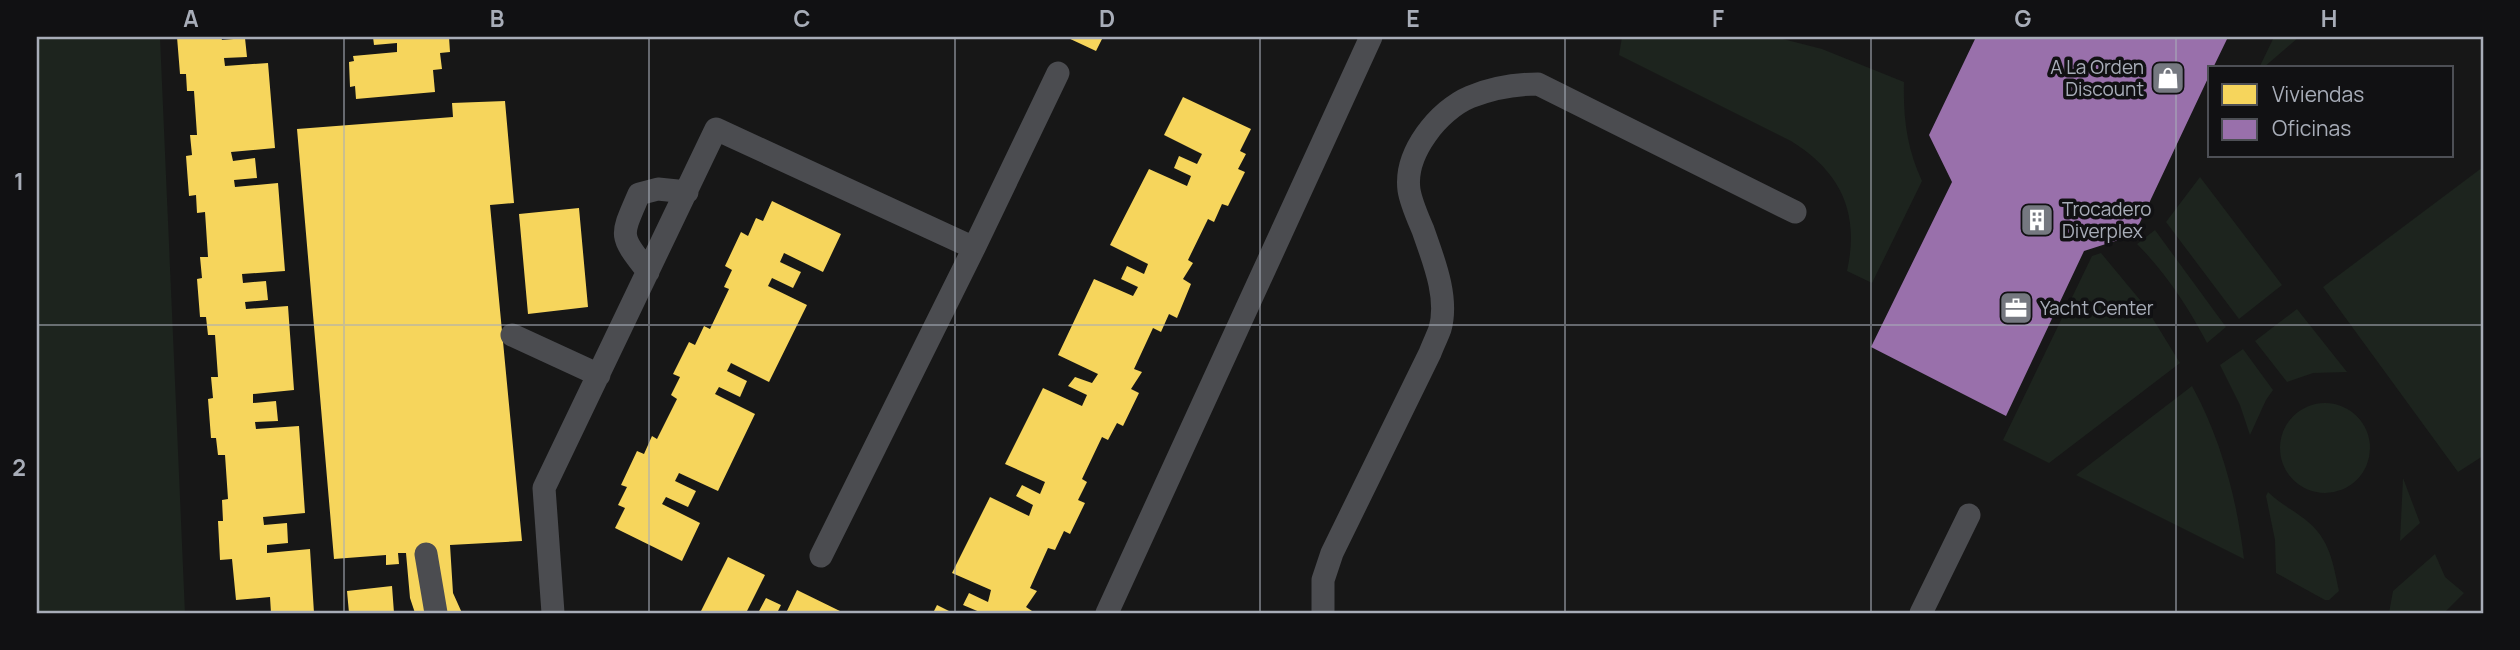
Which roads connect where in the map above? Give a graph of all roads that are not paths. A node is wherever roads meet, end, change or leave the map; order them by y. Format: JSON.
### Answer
{"nodes":[{"id":1,"x":1371,"y":37,"type":"edge"},
{"id":2,"x":1058,"y":72,"type":"dead end"},
{"id":3,"x":687,"y":192,"type":"junction"},
{"id":4,"x":1795,"y":212,"type":"dead end"},
{"id":5,"x":974,"y":248,"type":"junction"},
{"id":6,"x":648,"y":272,"type":"junction"},
{"id":7,"x":512,"y":334,"type":"dead end"},
{"id":8,"x":599,"y":375,"type":"junction"},
{"id":9,"x":1969,"y":515,"type":"dead end"},
{"id":10,"x":426,"y":554,"type":"dead end"},
{"id":11,"x":821,"y":556,"type":"dead end"},
{"id":12,"x":436,"y":613,"type":"edge"},
{"id":13,"x":553,"y":613,"type":"edge"},
{"id":14,"x":1107,"y":613,"type":"edge"},
{"id":15,"x":1323,"y":613,"type":"edge"},
{"id":16,"x":1921,"y":613,"type":"edge"}],
"edges":[{"from":1,"to":14,"type":"lane"},
{"from":2,"to":5,"type":"lane"},
{"from":3,"to":5,"type":"lane"},
{"from":3,"to":6,"type":"lane"},
{"from":3,"to":6,"type":"lane"},
{"from":4,"to":15,"type":"lane"},
{"from":5,"to":11,"type":"lane"},
{"from":6,"to":8,"type":"lane"},
{"from":7,"to":8,"type":"lane"},
{"from":8,"to":13,"type":"lane"},
{"from":9,"to":16,"type":"lane"},
{"from":10,"to":12,"type":"lane"}]}
